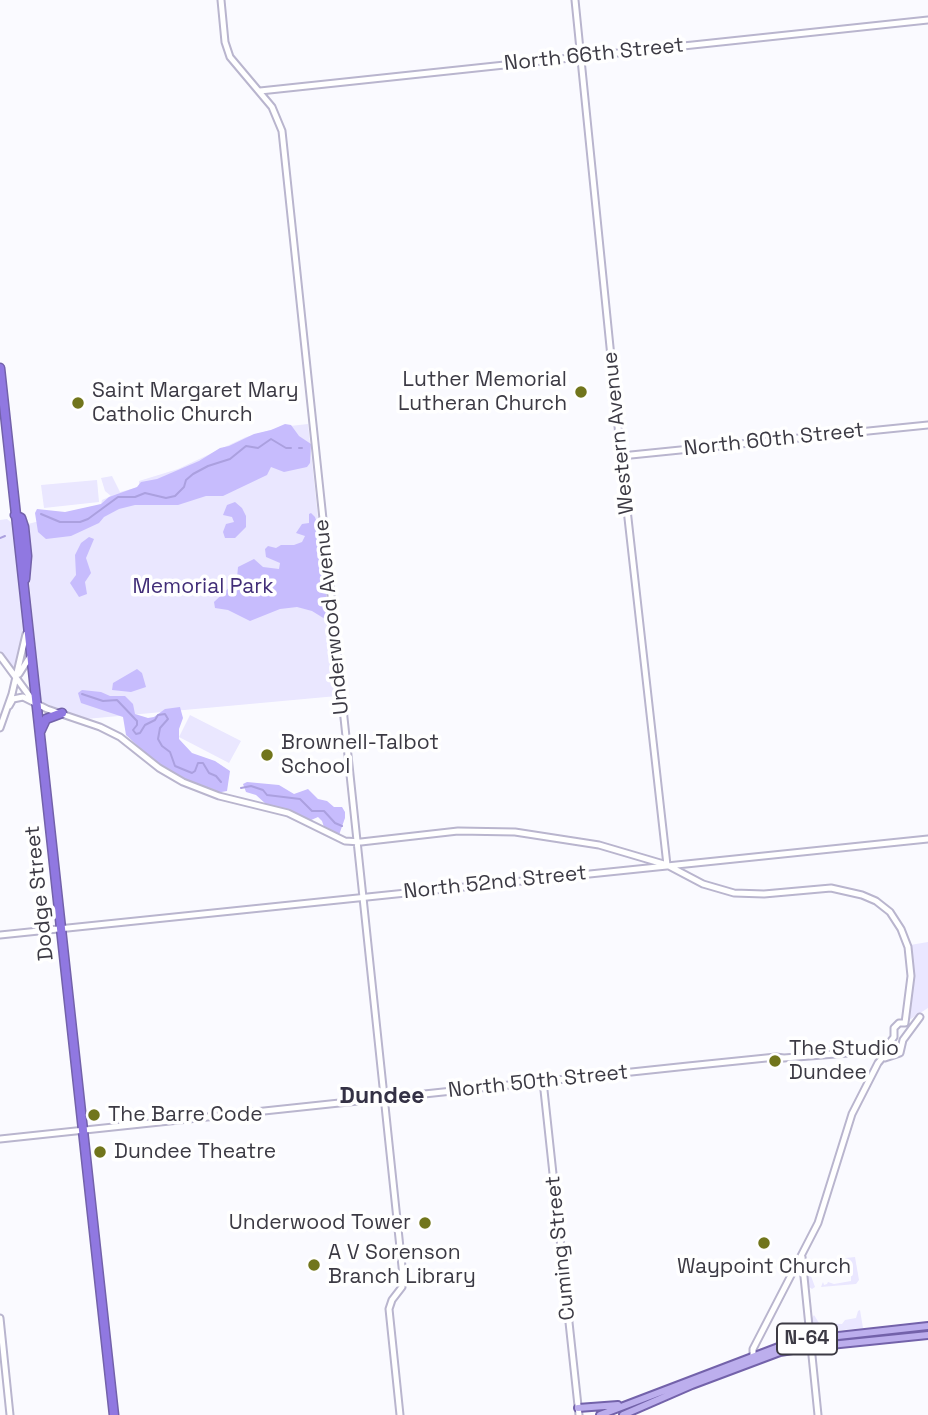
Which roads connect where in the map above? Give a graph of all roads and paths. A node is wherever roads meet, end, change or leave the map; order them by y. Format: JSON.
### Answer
{"nodes":[{"id":1,"x":221,"y":0,"type":"edge"},
{"id":2,"x":575,"y":0,"type":"edge"},
{"id":3,"x":928,"y":20,"type":"edge"},
{"id":4,"x":580,"y":57,"type":"junction"},
{"id":5,"x":260,"y":91,"type":"junction"},
{"id":6,"x":0,"y":368,"type":"edge"},
{"id":7,"x":928,"y":425,"type":"edge"},
{"id":8,"x":621,"y":456,"type":"junction"},
{"id":9,"x":27,"y":624,"type":"junction"},
{"id":10,"x":0,"y":656,"type":"edge"},
{"id":11,"x":31,"y":656,"type":"junction"},
{"id":12,"x":16,"y":680,"type":"junction"},
{"id":13,"x":36,"y":703,"type":"junction"},
{"id":14,"x":9,"y":706,"type":"junction"},
{"id":15,"x":62,"y":713,"type":"junction"},
{"id":16,"x":0,"y":728,"type":"edge"},
{"id":17,"x":39,"y":735,"type":"junction"},
{"id":18,"x":928,"y":839,"type":"edge"},
{"id":19,"x":356,"y":843,"type":"junction"},
{"id":20,"x":667,"y":865,"type":"junction"},
{"id":21,"x":362,"y":897,"type":"junction"},
{"id":22,"x":61,"y":929,"type":"junction"},
{"id":23,"x":0,"y":935,"type":"edge"},
{"id":24,"x":928,"y":1010,"type":"edge"},
{"id":25,"x":905,"y":1025,"type":"junction"},
{"id":26,"x":888,"y":1050,"type":"junction"},
{"id":27,"x":543,"y":1081,"type":"junction"},
{"id":28,"x":384,"y":1098,"type":"junction"},
{"id":29,"x":83,"y":1129,"type":"junction"},
{"id":30,"x":0,"y":1139,"type":"edge"},
{"id":31,"x":802,"y":1257,"type":"junction"},
{"id":32,"x":386,"y":1295,"type":"dead end"},
{"id":33,"x":390,"y":1306,"type":"junction"},
{"id":34,"x":0,"y":1318,"type":"edge"},
{"id":35,"x":928,"y":1326,"type":"edge"},
{"id":36,"x":928,"y":1335,"type":"edge"},
{"id":37,"x":811,"y":1343,"type":"junction"},
{"id":38,"x":753,"y":1355,"type":"junction"},
{"id":39,"x":627,"y":1404,"type":"junction"},
{"id":40,"x":578,"y":1411,"type":"edge"},
{"id":41,"x":604,"y":1413,"type":"edge"},
{"id":42,"x":8,"y":1415,"type":"edge"},
{"id":43,"x":114,"y":1415,"type":"edge"},
{"id":44,"x":400,"y":1415,"type":"edge"},
{"id":45,"x":592,"y":1415,"type":"edge"},
{"id":46,"x":623,"y":1415,"type":"edge"},
{"id":47,"x":818,"y":1415,"type":"edge"}],
"edges":[{"from":1,"to":5,"type":"street","name":"Underwood Avenue"},
{"from":2,"to":4,"type":"street","name":"Western Avenue"},
{"from":3,"to":4,"type":"street","name":"North 66th Street"},
{"from":4,"to":5,"type":"street","name":"North 66th Street"},
{"from":4,"to":8,"type":"street","name":"Western Avenue"},
{"from":5,"to":19,"type":"street","name":"Underwood Avenue"},
{"from":6,"to":9,"type":"highway","name":"Dodge Street"},
{"from":7,"to":8,"type":"street","name":"North 60th Street"},
{"from":8,"to":20,"type":"street","name":"Western Avenue"},
{"from":9,"to":11,"type":"highway","name":"Dodge Street"},
{"from":9,"to":12,"type":"street"},
{"from":10,"to":12,"type":"street"},
{"from":11,"to":12,"type":"street"},
{"from":11,"to":13,"type":"highway","name":"Dodge Street"},
{"from":12,"to":13,"type":"street"},
{"from":12,"to":14,"type":"street"},
{"from":13,"to":14,"type":"street"},
{"from":13,"to":15,"type":"street"},
{"from":13,"to":17,"type":"highway","name":"Dodge Street"},
{"from":14,"to":16,"type":"street"},
{"from":15,"to":17,"type":"highway"},
{"from":15,"to":19,"type":"street"},
{"from":17,"to":22,"type":"highway","name":"Dodge Street"},
{"from":18,"to":20,"type":"street","name":"North 52nd Street"},
{"from":19,"to":20,"type":"street"},
{"from":19,"to":21,"type":"street","name":"Underwood Avenue"},
{"from":20,"to":21,"type":"street","name":"North 52nd Street"},
{"from":20,"to":25,"type":"street"},
{"from":21,"to":22,"type":"street","name":"North 52nd Street"},
{"from":21,"to":28,"type":"street","name":"Underwood Avenue"},
{"from":22,"to":23,"type":"street","name":"North 52nd Street"},
{"from":22,"to":29,"type":"highway","name":"Dodge Street"},
{"from":24,"to":25,"type":"street"},
{"from":25,"to":26,"type":"street"},
{"from":25,"to":26,"type":"street"},
{"from":26,"to":27,"type":"street","name":"North 50th Street"},
{"from":26,"to":31,"type":"street"},
{"from":27,"to":28,"type":"street","name":"North 50th Street"},
{"from":27,"to":40,"type":"street","name":"Cuming Street"},
{"from":28,"to":29,"type":"street","name":"North 50th Street"},
{"from":28,"to":33,"type":"street","name":"Underwood Avenue"},
{"from":29,"to":30,"type":"street","name":"North 50th Street"},
{"from":29,"to":43,"type":"highway","name":"Dodge Street"},
{"from":31,"to":37,"type":"street"},
{"from":31,"to":38,"type":"street"},
{"from":32,"to":33,"type":"street"},
{"from":33,"to":44,"type":"street"},
{"from":34,"to":42,"type":"street"},
{"from":35,"to":37,"type":"main road","number":"N-64"},
{"from":36,"to":37,"type":"main road","number":"N-64"},
{"from":37,"to":38,"type":"main road","number":"N-64"},
{"from":37,"to":46,"type":"main road","number":"N-64"},
{"from":37,"to":47,"type":"street"},
{"from":38,"to":39,"type":"main road","number":"N-64"},
{"from":39,"to":40,"type":"main road"},
{"from":39,"to":41,"type":"main road","number":"N-64"},
{"from":41,"to":45,"type":"main road"}]}
